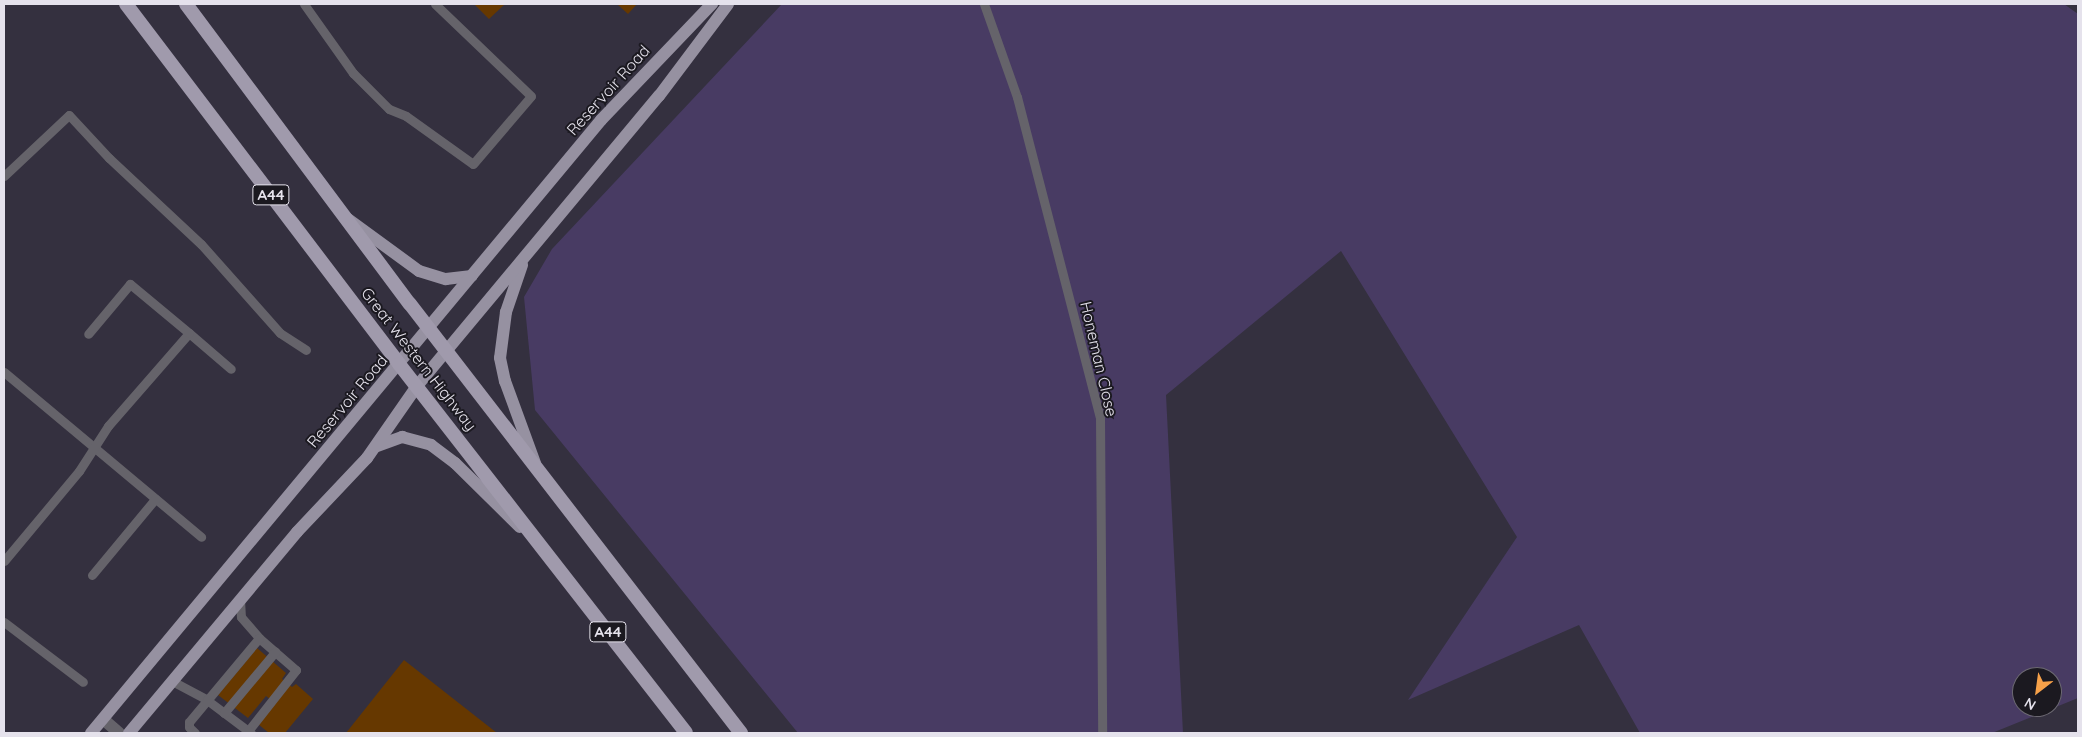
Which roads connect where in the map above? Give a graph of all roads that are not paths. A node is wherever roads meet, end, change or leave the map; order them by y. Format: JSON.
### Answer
{"nodes":[{"id":1,"x":126,"y":4,"type":"edge"},
{"id":2,"x":186,"y":4,"type":"edge"},
{"id":3,"x":304,"y":4,"type":"edge"},
{"id":4,"x":435,"y":4,"type":"edge"},
{"id":5,"x":712,"y":4,"type":"edge"},
{"id":6,"x":728,"y":4,"type":"edge"},
{"id":7,"x":984,"y":4,"type":"edge"},
{"id":8,"x":4,"y":176,"type":"edge"},
{"id":9,"x":348,"y":219,"type":"junction"},
{"id":10,"x":524,"y":257,"type":"junction"},
{"id":11,"x":472,"y":276,"type":"junction"},
{"id":12,"x":428,"y":328,"type":"junction"},
{"id":13,"x":189,"y":333,"type":"junction"},
{"id":14,"x":88,"y":334,"type":"dead end"},
{"id":15,"x":306,"y":350,"type":"dead end"},
{"id":16,"x":446,"y":351,"type":"junction"},
{"id":17,"x":399,"y":364,"type":"junction"},
{"id":18,"x":231,"y":369,"type":"dead end"},
{"id":19,"x":4,"y":372,"type":"edge"},
{"id":20,"x":417,"y":386,"type":"junction"},
{"id":21,"x":376,"y":447,"type":"junction"},
{"id":22,"x":93,"y":448,"type":"junction"},
{"id":23,"x":536,"y":466,"type":"junction"},
{"id":24,"x":155,"y":498,"type":"junction"},
{"id":25,"x":201,"y":538,"type":"dead end"},
{"id":26,"x":550,"y":556,"type":"junction"},
{"id":27,"x":4,"y":561,"type":"edge"},
{"id":28,"x":92,"y":575,"type":"dead end"},
{"id":29,"x":240,"y":599,"type":"junction"},
{"id":30,"x":4,"y":622,"type":"edge"},
{"id":31,"x":259,"y":638,"type":"junction"},
{"id":32,"x":275,"y":652,"type":"junction"},
{"id":33,"x":172,"y":681,"type":"junction"},
{"id":34,"x":83,"y":682,"type":"dead end"},
{"id":35,"x":206,"y":700,"type":"junction"},
{"id":36,"x":224,"y":713,"type":"junction"},
{"id":37,"x":103,"y":719,"type":"junction"},
{"id":38,"x":249,"y":732,"type":"edge"},
{"id":39,"x":91,"y":733,"type":"edge"},
{"id":40,"x":119,"y":733,"type":"edge"},
{"id":41,"x":129,"y":733,"type":"edge"},
{"id":42,"x":195,"y":733,"type":"edge"},
{"id":43,"x":686,"y":733,"type":"edge"},
{"id":44,"x":740,"y":733,"type":"edge"},
{"id":45,"x":1102,"y":733,"type":"edge"}],
"edges":[{"from":1,"to":17,"type":"highway","name":"Great Western Highway","number":"A44"},
{"from":2,"to":9,"type":"highway","name":"Great Western Highway","number":"A44"},
{"from":3,"to":4,"type":"lane"},
{"from":5,"to":11,"type":"main road","name":"Reservoir Road"},
{"from":6,"to":10,"type":"main road"},
{"from":7,"to":45,"type":"lane","name":"Honeman Close"},
{"from":8,"to":15,"type":"lane"},
{"from":9,"to":11,"type":"main road"},
{"from":9,"to":12,"type":"highway","name":"Great Western Highway","number":"A44"},
{"from":10,"to":16,"type":"main road"},
{"from":10,"to":23,"type":"main road"},
{"from":11,"to":12,"type":"main road","name":"Reservoir Road"},
{"from":12,"to":16,"type":"highway","name":"Great Western Highway","number":"A44"},
{"from":12,"to":17,"type":"main road","name":"Reservoir Road"},
{"from":13,"to":14,"type":"lane"},
{"from":13,"to":18,"type":"lane"},
{"from":13,"to":22,"type":"lane"},
{"from":16,"to":20,"type":"main road"},
{"from":16,"to":23,"type":"highway","name":"Great Western Highway","number":"A44"},
{"from":17,"to":20,"type":"highway","name":"Great Western Highway","number":"A44"},
{"from":17,"to":37,"type":"main road","name":"Reservoir Road"},
{"from":19,"to":22,"type":"lane"},
{"from":20,"to":21,"type":"main road"},
{"from":20,"to":26,"type":"highway","name":"Great Western Highway","number":"A44"},
{"from":21,"to":26,"type":"main road"},
{"from":21,"to":29,"type":"main road"},
{"from":22,"to":24,"type":"lane"},
{"from":22,"to":27,"type":"lane"},
{"from":23,"to":44,"type":"highway","name":"Great Western Highway","number":"A44"},
{"from":24,"to":25,"type":"lane"},
{"from":24,"to":28,"type":"lane"},
{"from":26,"to":43,"type":"highway","name":"Great Western Highway","number":"A44"},
{"from":29,"to":31,"type":"lane"},
{"from":29,"to":33,"type":"main road"},
{"from":30,"to":34,"type":"lane"},
{"from":31,"to":32,"type":"lane"},
{"from":31,"to":35,"type":"lane"},
{"from":32,"to":36,"type":"lane"},
{"from":32,"to":38,"type":"lane"},
{"from":33,"to":35,"type":"lane"},
{"from":33,"to":41,"type":"main road"},
{"from":35,"to":36,"type":"lane"},
{"from":35,"to":42,"type":"lane"},
{"from":36,"to":38,"type":"lane"},
{"from":37,"to":39,"type":"main road","name":"Reservoir Road"},
{"from":37,"to":40,"type":"street"}]}
